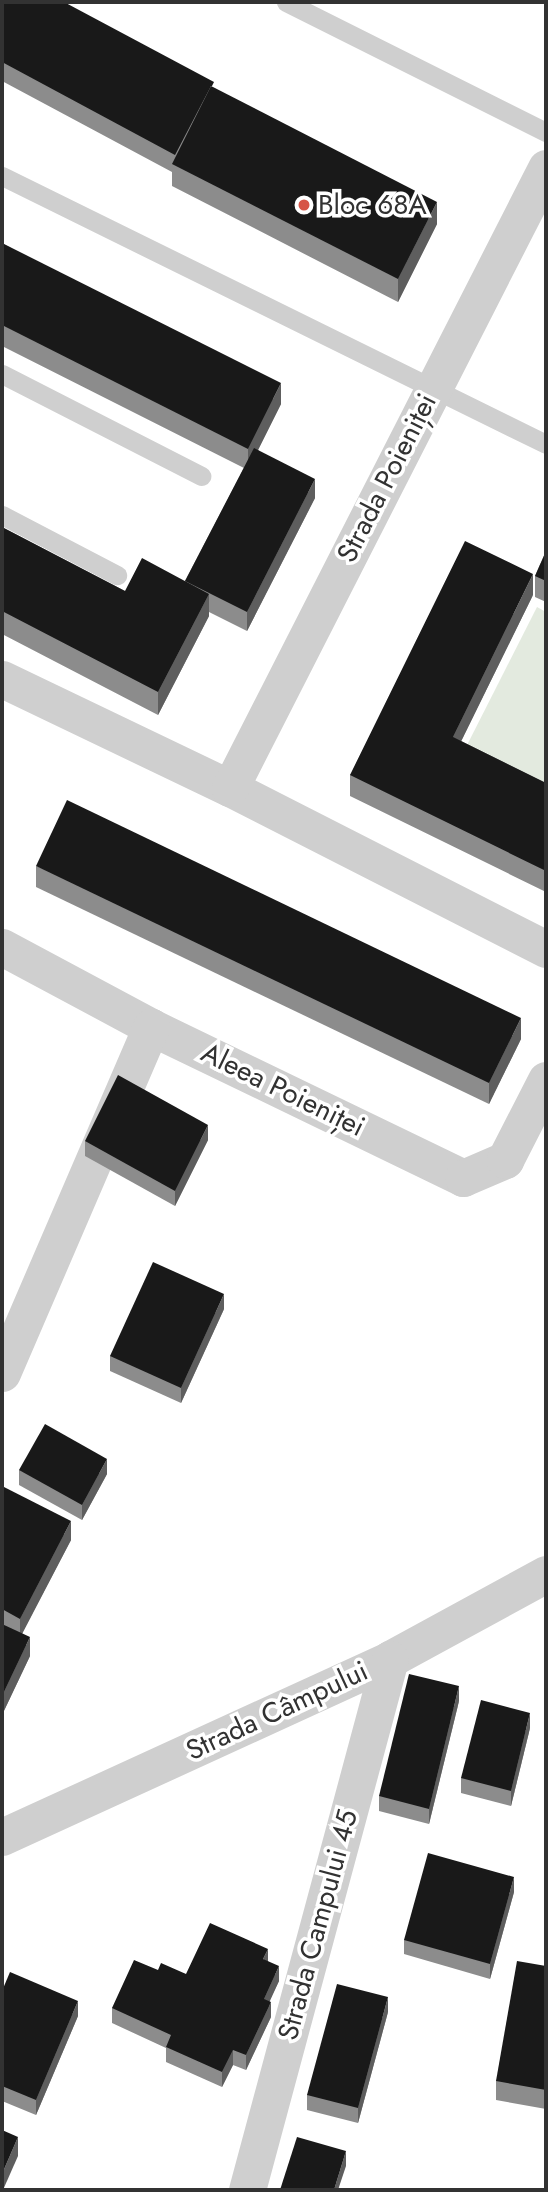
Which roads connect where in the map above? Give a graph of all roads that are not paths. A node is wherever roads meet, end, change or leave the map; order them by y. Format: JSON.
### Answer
{"nodes":[{"id":1,"x":286,"y":2,"type":"edge"},
{"id":2,"x":546,"y":132,"type":"edge"},
{"id":3,"x":546,"y":168,"type":"edge"},
{"id":4,"x":2,"y":176,"type":"edge"},
{"id":5,"x":2,"y":374,"type":"edge"},
{"id":6,"x":432,"y":388,"type":"junction"},
{"id":7,"x":546,"y":444,"type":"edge"},
{"id":8,"x":201,"y":476,"type":"dead end"},
{"id":9,"x":2,"y":515,"type":"edge"},
{"id":10,"x":117,"y":575,"type":"dead end"},
{"id":11,"x":2,"y":679,"type":"edge"},
{"id":12,"x":230,"y":788,"type":"junction"},
{"id":13,"x":2,"y":947,"type":"edge"},
{"id":14,"x":546,"y":949,"type":"edge"},
{"id":15,"x":151,"y":1027,"type":"junction"},
{"id":16,"x":542,"y":1089,"type":"edge"},
{"id":17,"x":2,"y":1373,"type":"edge"},
{"id":18,"x":546,"y":1574,"type":"edge"},
{"id":19,"x":390,"y":1659,"type":"junction"},
{"id":20,"x":2,"y":1837,"type":"edge"},
{"id":21,"x":247,"y":2190,"type":"edge"}],
"edges":[{"from":1,"to":2,"type":"lane"},
{"from":3,"to":6,"type":"street","name":"Strada Poieniței"},
{"from":4,"to":6,"type":"lane"},
{"from":5,"to":8,"type":"lane"},
{"from":6,"to":7,"type":"lane"},
{"from":6,"to":12,"type":"street","name":"Strada Poieniței"},
{"from":9,"to":10,"type":"lane"},
{"from":11,"to":12,"type":"street"},
{"from":12,"to":14,"type":"street"},
{"from":13,"to":15,"type":"street","name":"Aleea Poieniței"},
{"from":15,"to":16,"type":"street","name":"Aleea Poieniței"},
{"from":15,"to":17,"type":"street"},
{"from":18,"to":19,"type":"street","name":"Strada Câmpului"},
{"from":19,"to":20,"type":"street","name":"Strada Câmpului"},
{"from":19,"to":21,"type":"street","name":"Strada Campului 45"}]}
